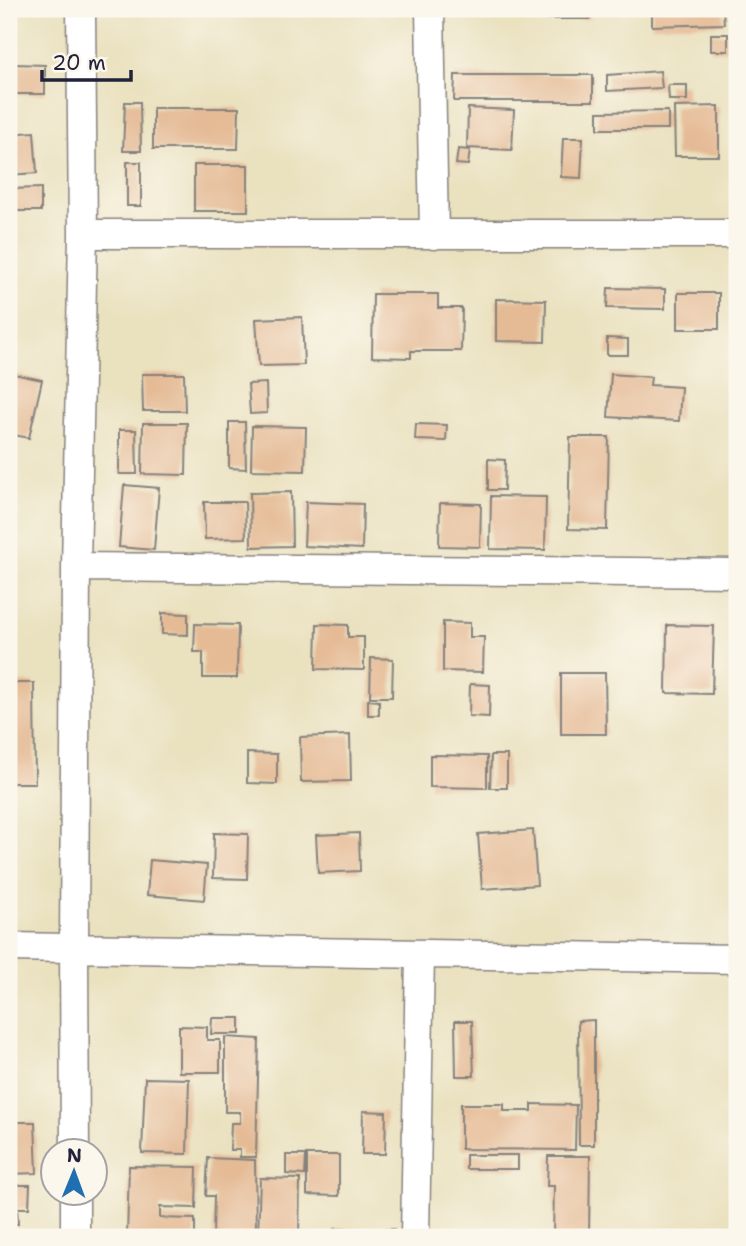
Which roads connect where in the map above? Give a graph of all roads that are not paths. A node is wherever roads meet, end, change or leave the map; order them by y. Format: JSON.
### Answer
{"nodes":[{"id":1,"x":81,"y":9,"type":"edge"},
{"id":2,"x":430,"y":9,"type":"edge"},
{"id":3,"x":83,"y":234,"type":"junction"},
{"id":4,"x":737,"y":234,"type":"edge"},
{"id":5,"x":434,"y":235,"type":"junction"},
{"id":6,"x":76,"y":566,"type":"junction"},
{"id":7,"x":737,"y":573,"type":"edge"},
{"id":8,"x":9,"y":947,"type":"edge"},
{"id":9,"x":74,"y":949,"type":"junction"},
{"id":10,"x":419,"y":954,"type":"junction"},
{"id":11,"x":737,"y":959,"type":"edge"},
{"id":12,"x":75,"y":1138,"type":"edge"},
{"id":13,"x":75,"y":1208,"type":"edge"},
{"id":14,"x":75,"y":1237,"type":"edge"},
{"id":15,"x":415,"y":1237,"type":"edge"}],
"edges":[{"from":1,"to":3,"type":"street"},
{"from":2,"to":5,"type":"street"},
{"from":3,"to":5,"type":"street"},
{"from":3,"to":6,"type":"street"},
{"from":4,"to":5,"type":"street"},
{"from":6,"to":7,"type":"street"},
{"from":6,"to":9,"type":"street"},
{"from":8,"to":9,"type":"street"},
{"from":9,"to":10,"type":"street"},
{"from":9,"to":12,"type":"street"},
{"from":10,"to":11,"type":"street"},
{"from":10,"to":15,"type":"street"},
{"from":13,"to":14,"type":"street"}]}
